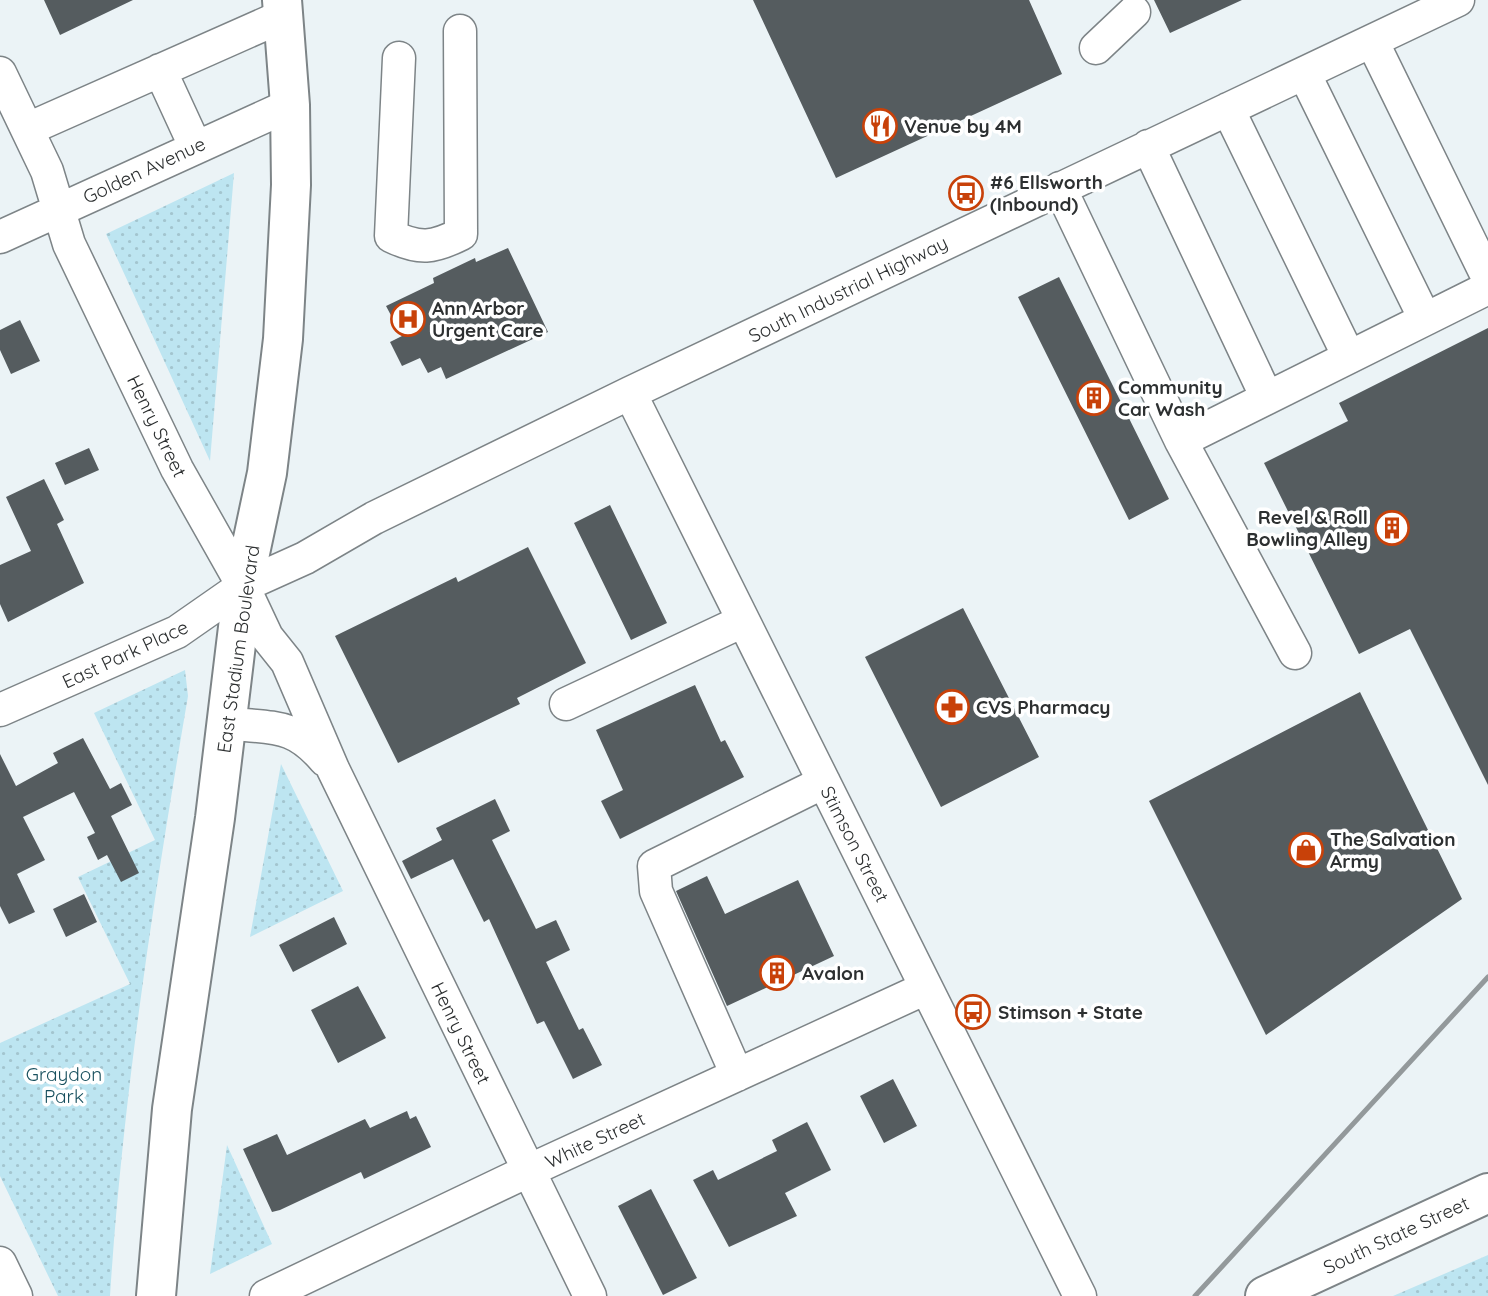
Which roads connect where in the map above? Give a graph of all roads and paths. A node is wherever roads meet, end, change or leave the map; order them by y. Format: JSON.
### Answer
{"nodes":[{"id":1,"x":1458,"y":0,"type":"edge"},
{"id":2,"x":283,"y":8,"type":"edge"},
{"id":3,"x":1134,"y":12,"type":"dead end"},
{"id":4,"x":460,"y":32,"type":"dead end"},
{"id":5,"x":1372,"y":41,"type":"junction"},
{"id":6,"x":1097,"y":48,"type":"dead end"},
{"id":7,"x":399,"y":58,"type":"dead end"},
{"id":8,"x":160,"y":71,"type":"junction"},
{"id":9,"x":1304,"y":73,"type":"junction"},
{"id":10,"x":0,"y":74,"type":"edge"},
{"id":11,"x":290,"y":105,"type":"junction"},
{"id":12,"x":1228,"y":108,"type":"junction"},
{"id":13,"x":28,"y":130,"type":"junction"},
{"id":14,"x":195,"y":146,"type":"junction"},
{"id":15,"x":1149,"y":146,"type":"junction"},
{"id":16,"x":1060,"y":188,"type":"junction"},
{"id":17,"x":59,"y":210,"type":"junction"},
{"id":18,"x":0,"y":237,"type":"edge"},
{"id":19,"x":1488,"y":278,"type":"edge"},
{"id":20,"x":1488,"y":288,"type":"edge"},
{"id":21,"x":1425,"y":319,"type":"junction"},
{"id":22,"x":1349,"y":357,"type":"junction"},
{"id":23,"x":630,"y":393,"type":"junction"},
{"id":24,"x":1267,"y":398,"type":"junction"},
{"id":25,"x":1181,"y":441,"type":"junction"},
{"id":26,"x":243,"y":586,"type":"junction"},
{"id":27,"x":743,"y":621,"type":"junction"},
{"id":28,"x":1294,"y":653,"type":"dead end"},
{"id":29,"x":566,"y":704,"type":"dead end"},
{"id":30,"x":0,"y":710,"type":"edge"},
{"id":31,"x":226,"y":723,"type":"junction"},
{"id":32,"x":333,"y":769,"type":"junction"},
{"id":33,"x":824,"y":782,"type":"junction"},
{"id":34,"x":926,"y":988,"type":"junction"},
{"id":35,"x":737,"y":1075,"type":"junction"},
{"id":36,"x":528,"y":1171,"type":"junction"},
{"id":37,"x":1488,"y":1193,"type":"edge"},
{"id":38,"x":0,"y":1263,"type":"edge"},
{"id":39,"x":16,"y":1296,"type":"edge"},
{"id":40,"x":156,"y":1296,"type":"edge"},
{"id":41,"x":266,"y":1296,"type":"edge"},
{"id":42,"x":590,"y":1296,"type":"edge"},
{"id":43,"x":1080,"y":1296,"type":"edge"},
{"id":44,"x":1265,"y":1296,"type":"edge"}],
"edges":[{"from":1,"to":5,"type":"street","name":"South Industrial Highway"},
{"from":2,"to":8,"type":"street"},
{"from":2,"to":11,"type":"main road","name":"East Stadium Boulevard"},
{"from":3,"to":6,"type":"street"},
{"from":4,"to":7,"type":"street"},
{"from":5,"to":9,"type":"street","name":"South Industrial Highway"},
{"from":5,"to":19,"type":"street"},
{"from":8,"to":13,"type":"street"},
{"from":8,"to":14,"type":"street"},
{"from":9,"to":12,"type":"street","name":"South Industrial Highway"},
{"from":9,"to":21,"type":"street"},
{"from":10,"to":13,"type":"street","name":"Henry Street"},
{"from":11,"to":14,"type":"street","name":"Golden Avenue"},
{"from":11,"to":26,"type":"main road","name":"East Stadium Boulevard"},
{"from":12,"to":15,"type":"street","name":"South Industrial Highway"},
{"from":12,"to":22,"type":"street"},
{"from":13,"to":17,"type":"street","name":"Henry Street"},
{"from":14,"to":17,"type":"street","name":"Golden Avenue"},
{"from":15,"to":16,"type":"street","name":"South Industrial Highway"},
{"from":15,"to":24,"type":"street"},
{"from":16,"to":23,"type":"street","name":"South Industrial Highway"},
{"from":16,"to":25,"type":"street"},
{"from":17,"to":18,"type":"street","name":"Golden Avenue"},
{"from":17,"to":26,"type":"street","name":"Henry Street"},
{"from":20,"to":21,"type":"street"},
{"from":21,"to":22,"type":"street"},
{"from":22,"to":24,"type":"street"},
{"from":23,"to":26,"type":"street","name":"South Industrial Highway"},
{"from":23,"to":27,"type":"street","name":"Stimson Street"},
{"from":24,"to":25,"type":"street"},
{"from":25,"to":28,"type":"street"},
{"from":26,"to":30,"type":"street","name":"East Park Place"},
{"from":26,"to":31,"type":"main road","name":"East Stadium Boulevard"},
{"from":26,"to":32,"type":"street","name":"Henry Street"},
{"from":27,"to":29,"type":"street"},
{"from":27,"to":33,"type":"street","name":"Stimson Street"},
{"from":31,"to":32,"type":"street","name":"Henry Street"},
{"from":31,"to":40,"type":"main road","name":"East Stadium Boulevard"},
{"from":32,"to":36,"type":"street","name":"Henry Street"},
{"from":33,"to":34,"type":"street","name":"Stimson Street"},
{"from":33,"to":35,"type":"street"},
{"from":34,"to":35,"type":"street","name":"White Street"},
{"from":34,"to":43,"type":"street","name":"Stimson Street"},
{"from":35,"to":36,"type":"street","name":"White Street"},
{"from":36,"to":41,"type":"street","name":"White Street"},
{"from":36,"to":42,"type":"street","name":"Henry Street"},
{"from":37,"to":44,"type":"main road","name":"South State Street"},
{"from":38,"to":39,"type":"street"}]}
